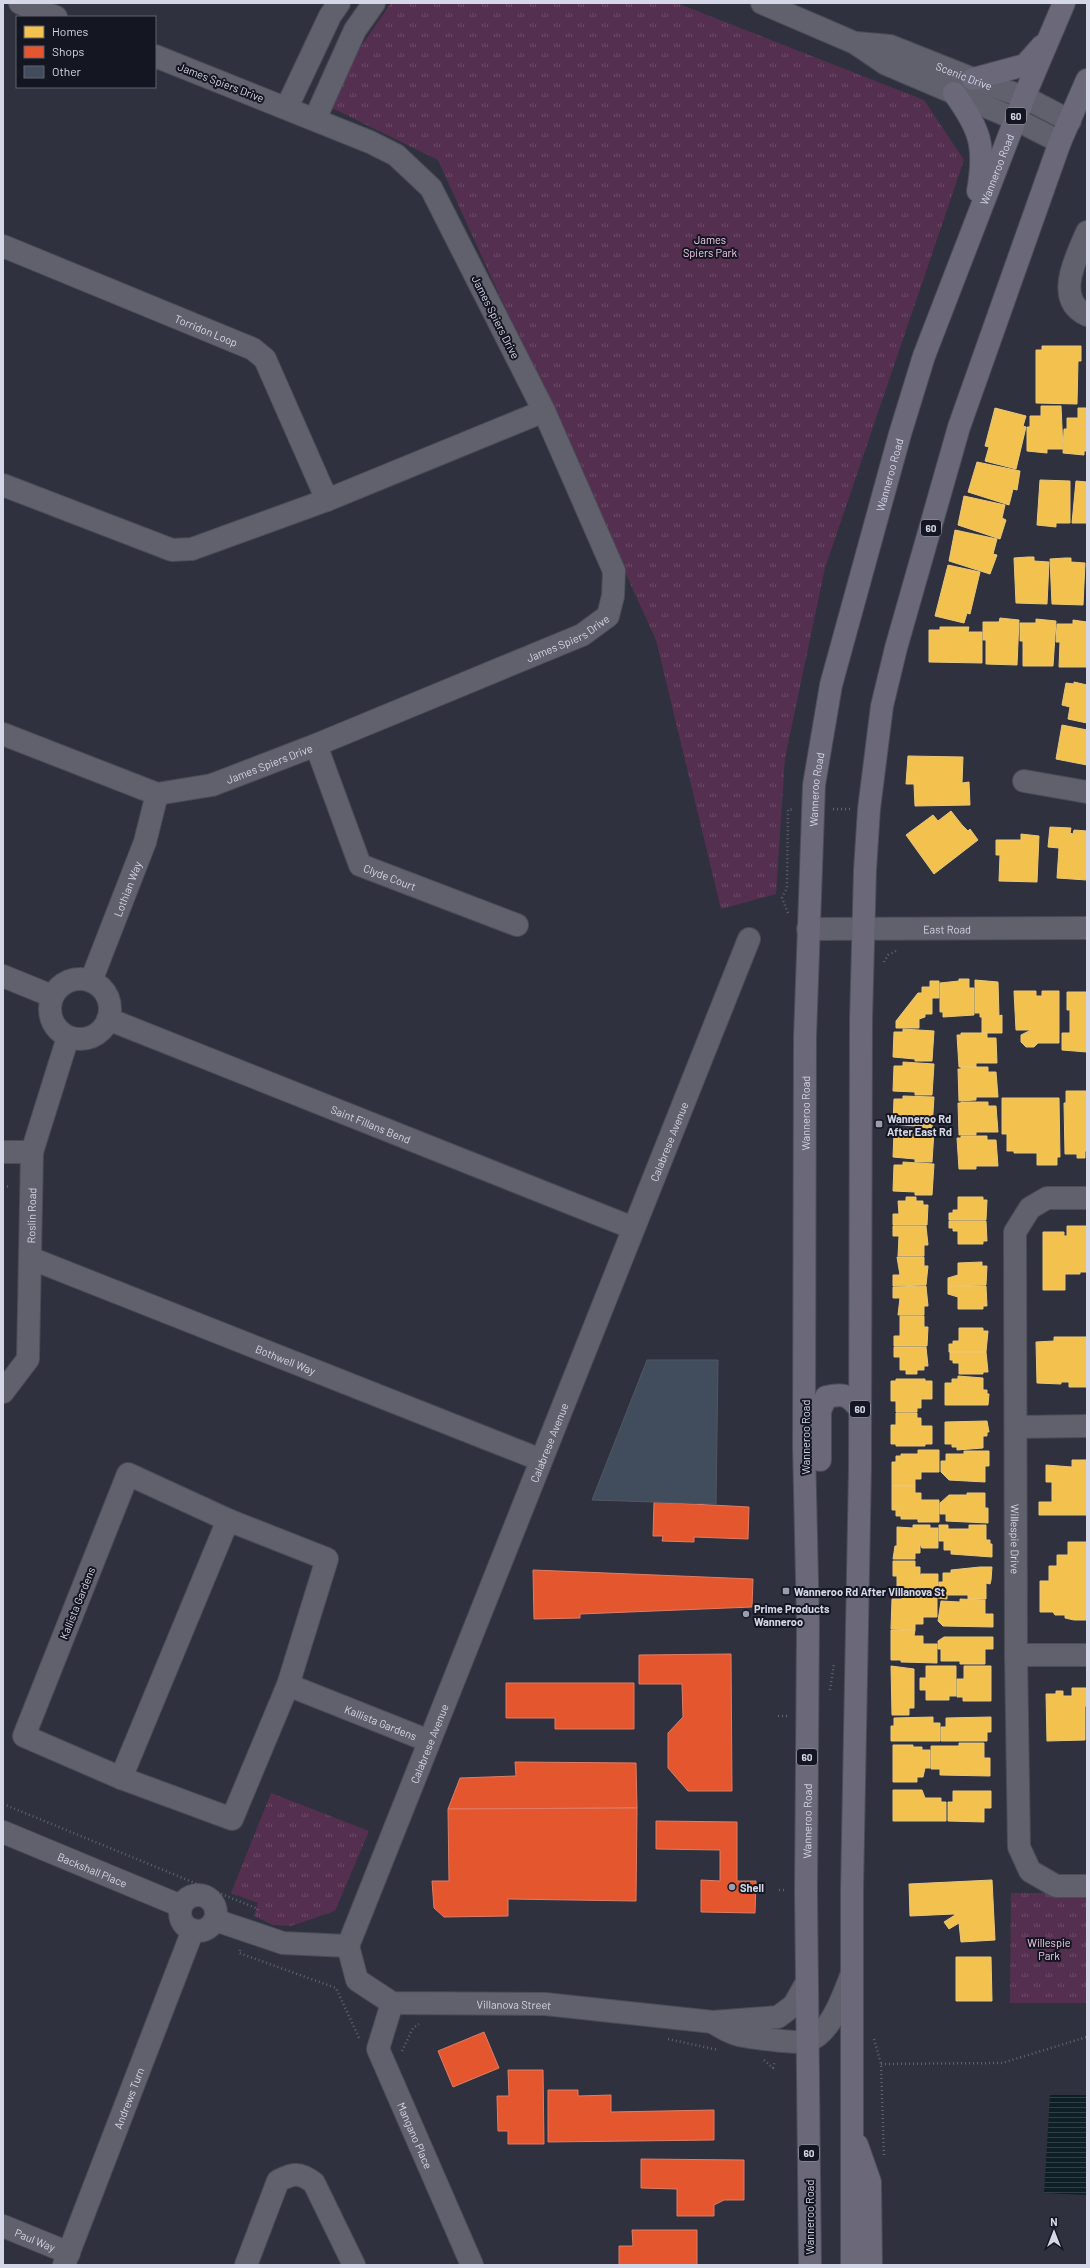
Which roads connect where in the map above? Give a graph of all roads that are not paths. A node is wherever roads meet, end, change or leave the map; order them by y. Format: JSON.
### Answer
{"nodes":[{"id":1,"x":20,"y":3,"type":"edge"},
{"id":2,"x":339,"y":3,"type":"edge"},
{"id":3,"x":374,"y":3,"type":"edge"},
{"id":4,"x":762,"y":3,"type":"edge"},
{"id":5,"x":1064,"y":3,"type":"edge"},
{"id":6,"x":53,"y":16,"type":"edge"},
{"id":7,"x":1051,"y":36,"type":"junction"},
{"id":8,"x":855,"y":43,"type":"junction"},
{"id":9,"x":156,"y":56,"type":"edge"},
{"id":10,"x":973,"y":79,"type":"junction"},
{"id":11,"x":1087,"y":80,"type":"edge"},
{"id":12,"x":954,"y":93,"type":"junction"},
{"id":13,"x":1024,"y":97,"type":"junction"},
{"id":14,"x":287,"y":107,"type":"junction"},
{"id":15,"x":315,"y":119,"type":"junction"},
{"id":16,"x":1015,"y":119,"type":"junction"},
{"id":17,"x":1070,"y":121,"type":"junction"},
{"id":18,"x":1060,"y":142,"type":"junction"},
{"id":19,"x":972,"y":230,"type":"junction"},
{"id":20,"x":1087,"y":232,"type":"edge"},
{"id":21,"x":3,"y":246,"type":"edge"},
{"id":22,"x":1087,"y":315,"type":"edge"},
{"id":23,"x":544,"y":411,"type":"junction"},
{"id":24,"x":3,"y":485,"type":"edge"},
{"id":25,"x":327,"y":500,"type":"junction"},
{"id":26,"x":3,"y":734,"type":"edge"},
{"id":27,"x":316,"y":745,"type":"junction"},
{"id":28,"x":1024,"y":781,"type":"dead end"},
{"id":29,"x":1087,"y":792,"type":"edge"},
{"id":30,"x":156,"y":794,"type":"junction"},
{"id":31,"x":517,"y":925,"type":"dead end"},
{"id":32,"x":863,"y":928,"type":"junction"},
{"id":33,"x":1087,"y":928,"type":"edge"},
{"id":34,"x":808,"y":929,"type":"junction"},
{"id":35,"x":748,"y":939,"type":"dead end"},
{"id":36,"x":3,"y":976,"type":"edge"},
{"id":37,"x":91,"y":981,"type":"junction"},
{"id":38,"x":52,"y":996,"type":"junction"},
{"id":39,"x":108,"y":1019,"type":"junction"},
{"id":40,"x":68,"y":1037,"type":"junction"},
{"id":41,"x":3,"y":1152,"type":"edge"},
{"id":42,"x":32,"y":1152,"type":"junction"},
{"id":43,"x":1087,"y":1198,"type":"edge"},
{"id":44,"x":633,"y":1228,"type":"junction"},
{"id":45,"x":30,"y":1258,"type":"junction"},
{"id":46,"x":3,"y":1392,"type":"edge"},
{"id":47,"x":860,"y":1409,"type":"junction"},
{"id":48,"x":1087,"y":1426,"type":"edge"},
{"id":49,"x":1016,"y":1427,"type":"junction"},
{"id":50,"x":541,"y":1460,"type":"junction"},
{"id":51,"x":228,"y":1520,"type":"junction"},
{"id":52,"x":808,"y":1624,"type":"junction"},
{"id":53,"x":1016,"y":1655,"type":"junction"},
{"id":54,"x":1087,"y":1655,"type":"edge"},
{"id":55,"x":288,"y":1685,"type":"junction"},
{"id":56,"x":430,"y":1741,"type":"junction"},
{"id":57,"x":121,"y":1778,"type":"junction"},
{"id":58,"x":3,"y":1832,"type":"edge"},
{"id":59,"x":1087,"y":1886,"type":"edge"},
{"id":60,"x":181,"y":1906,"type":"junction"},
{"id":61,"x":215,"y":1920,"type":"junction"},
{"id":62,"x":194,"y":1930,"type":"junction"},
{"id":63,"x":348,"y":1946,"type":"junction"},
{"id":64,"x":851,"y":1976,"type":"junction"},
{"id":65,"x":807,"y":1982,"type":"junction"},
{"id":66,"x":392,"y":2003,"type":"junction"},
{"id":67,"x":713,"y":2022,"type":"junction"},
{"id":68,"x":808,"y":2042,"type":"junction"},
{"id":69,"x":852,"y":2128,"type":"junction"},
{"id":70,"x":3,"y":2226,"type":"edge"},
{"id":71,"x":66,"y":2259,"type":"edge"},
{"id":72,"x":246,"y":2265,"type":"edge"},
{"id":73,"x":354,"y":2265,"type":"edge"},
{"id":74,"x":472,"y":2265,"type":"edge"},
{"id":75,"x":810,"y":2265,"type":"edge"},
{"id":76,"x":852,"y":2265,"type":"edge"},
{"id":77,"x":871,"y":2265,"type":"edge"}],
"edges":[{"from":1,"to":6,"type":"street"},
{"from":2,"to":14,"type":"street"},
{"from":3,"to":15,"type":"street"},
{"from":4,"to":8,"type":"street","name":"Scenic Drive"},
{"from":5,"to":7,"type":"highway","name":"Wanneroo Road","number":"60"},
{"from":7,"to":10,"type":"highway"},
{"from":7,"to":13,"type":"highway","name":"Wanneroo Road","number":"60"},
{"from":8,"to":10,"type":"street","name":"Scenic Drive"},
{"from":8,"to":12,"type":"street","name":"Scenic Drive"},
{"from":9,"to":14,"type":"street","name":"James Spiers Drive"},
{"from":10,"to":13,"type":"street","name":"Scenic Drive"},
{"from":11,"to":17,"type":"highway","number":"60"},
{"from":12,"to":16,"type":"street","name":"Scenic Drive"},
{"from":12,"to":19,"type":"highway"},
{"from":13,"to":16,"type":"highway","name":"Wanneroo Road","number":"60"},
{"from":13,"to":17,"type":"street","name":"Scenic Drive"},
{"from":14,"to":15,"type":"street","name":"James Spiers Drive"},
{"from":15,"to":23,"type":"street","name":"James Spiers Drive"},
{"from":16,"to":18,"type":"street","name":"Scenic Drive"},
{"from":16,"to":19,"type":"highway","name":"Wanneroo Road","number":"60"},
{"from":17,"to":18,"type":"highway","number":"60"},
{"from":18,"to":32,"type":"highway","number":"60"},
{"from":19,"to":34,"type":"highway","name":"Wanneroo Road","number":"60"},
{"from":20,"to":22,"type":"street"},
{"from":21,"to":25,"type":"street","name":"Torridon Loop"},
{"from":23,"to":25,"type":"street"},
{"from":23,"to":27,"type":"street","name":"James Spiers Drive"},
{"from":24,"to":25,"type":"street"},
{"from":26,"to":30,"type":"street"},
{"from":27,"to":30,"type":"street","name":"James Spiers Drive"},
{"from":27,"to":31,"type":"street","name":"Clyde Court"},
{"from":28,"to":29,"type":"street"},
{"from":30,"to":37,"type":"street","name":"Lothian Way"},
{"from":32,"to":33,"type":"street","name":"East Road"},
{"from":32,"to":34,"type":"street","name":"East Road"},
{"from":32,"to":47,"type":"highway","number":"60"},
{"from":34,"to":52,"type":"highway","name":"Wanneroo Road","number":"60"},
{"from":35,"to":44,"type":"street","name":"Calabrese Avenue"},
{"from":36,"to":38,"type":"street"},
{"from":37,"to":38,"type":"street"},
{"from":37,"to":39,"type":"street"},
{"from":38,"to":40,"type":"street"},
{"from":39,"to":40,"type":"street"},
{"from":39,"to":44,"type":"street","name":"Saint Fillans Bend"},
{"from":40,"to":42,"type":"street","name":"Roslin Road"},
{"from":41,"to":42,"type":"street"},
{"from":42,"to":45,"type":"street","name":"Roslin Road"},
{"from":43,"to":49,"type":"street","name":"Willespie Drive"},
{"from":44,"to":50,"type":"street","name":"Calabrese Avenue"},
{"from":45,"to":46,"type":"street","name":"Roslin Road"},
{"from":45,"to":50,"type":"street","name":"Bothwell Way"},
{"from":47,"to":52,"type":"highway","number":"60"},
{"from":47,"to":64,"type":"highway","number":"60"},
{"from":48,"to":49,"type":"street"},
{"from":49,"to":53,"type":"street","name":"Willespie Drive"},
{"from":50,"to":56,"type":"street","name":"Calabrese Avenue"},
{"from":51,"to":55,"type":"street","name":"Kallista Gardens"},
{"from":51,"to":57,"type":"street"},
{"from":51,"to":57,"type":"street","name":"Kallista Gardens"},
{"from":52,"to":65,"type":"highway","name":"Wanneroo Road","number":"60"},
{"from":53,"to":54,"type":"street"},
{"from":53,"to":59,"type":"street","name":"Willespie Drive"},
{"from":55,"to":56,"type":"street","name":"Kallista Gardens"},
{"from":55,"to":57,"type":"street","name":"Kallista Gardens"},
{"from":56,"to":63,"type":"street","name":"Calabrese Avenue"},
{"from":58,"to":60,"type":"street","name":"Backshall Place"},
{"from":60,"to":61,"type":"street"},
{"from":60,"to":62,"type":"street"},
{"from":61,"to":62,"type":"street"},
{"from":61,"to":63,"type":"street"},
{"from":62,"to":71,"type":"street","name":"Andrews Turn"},
{"from":63,"to":66,"type":"street"},
{"from":64,"to":68,"type":"street"},
{"from":64,"to":69,"type":"highway","number":"60"},
{"from":65,"to":67,"type":"street","name":"Villanova Street"},
{"from":65,"to":68,"type":"highway","name":"Wanneroo Road","number":"60"},
{"from":66,"to":67,"type":"street","name":"Villanova Street"},
{"from":66,"to":74,"type":"street","name":"Mangano Place"},
{"from":67,"to":68,"type":"street","name":"Villanova Street"},
{"from":68,"to":75,"type":"highway","name":"Wanneroo Road","number":"60"},
{"from":69,"to":76,"type":"highway","number":"60"},
{"from":69,"to":77,"type":"highway"},
{"from":70,"to":71,"type":"street","name":"Paul Way"},
{"from":72,"to":73,"type":"street"}]}
